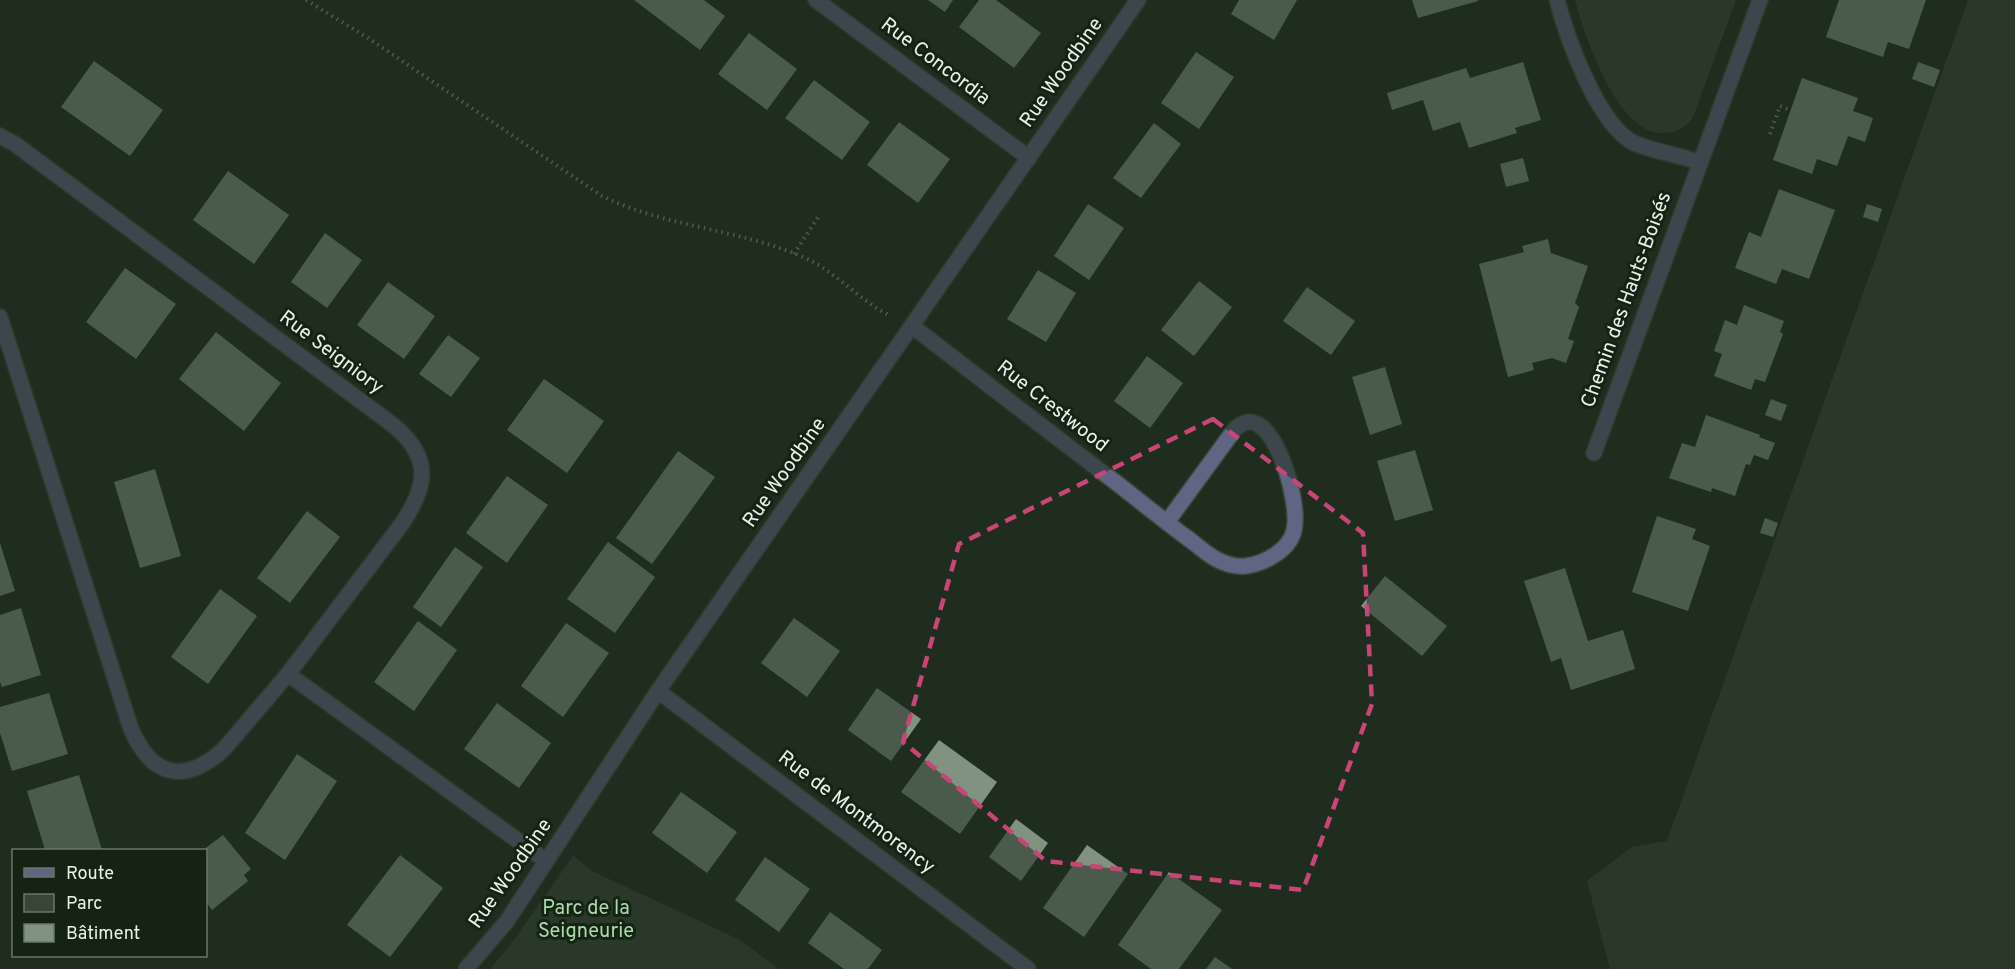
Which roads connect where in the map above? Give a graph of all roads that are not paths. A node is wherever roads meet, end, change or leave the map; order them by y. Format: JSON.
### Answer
{"nodes":[{"id":1,"x":816,"y":0,"type":"edge"},
{"id":2,"x":1138,"y":0,"type":"edge"},
{"id":3,"x":1557,"y":0,"type":"edge"},
{"id":4,"x":1760,"y":0,"type":"edge"},
{"id":5,"x":0,"y":136,"type":"edge"},
{"id":6,"x":1029,"y":158,"type":"junction"},
{"id":7,"x":1701,"y":162,"type":"junction"},
{"id":8,"x":0,"y":317,"type":"edge"},
{"id":9,"x":912,"y":326,"type":"junction"},
{"id":10,"x":1594,"y":453,"type":"dead end"},
{"id":11,"x":1167,"y":522,"type":"junction"},
{"id":12,"x":288,"y":674,"type":"junction"},
{"id":13,"x":658,"y":691,"type":"junction"},
{"id":14,"x":546,"y":861,"type":"junction"},
{"id":15,"x":466,"y":969,"type":"edge"},
{"id":16,"x":1028,"y":969,"type":"edge"}],
"edges":[{"from":1,"to":6,"type":"street","name":"Rue Concordia"},
{"from":2,"to":6,"type":"street","name":"Rue Woodbine"},
{"from":3,"to":7,"type":"street"},
{"from":4,"to":7,"type":"street","name":"Chemin des Hauts-Boisés"},
{"from":5,"to":12,"type":"street","name":"Rue Seigniory"},
{"from":6,"to":9,"type":"street","name":"Rue Woodbine"},
{"from":7,"to":10,"type":"street","name":"Chemin des Hauts-Boisés"},
{"from":8,"to":12,"type":"street","name":"Rue Seigniory"},
{"from":9,"to":11,"type":"street","name":"Rue Crestwood"},
{"from":9,"to":13,"type":"street","name":"Rue Woodbine"},
{"from":11,"to":11,"type":"street","name":"Rue Crestwood"},
{"from":12,"to":14,"type":"street"},
{"from":13,"to":14,"type":"street","name":"Rue Woodbine"},
{"from":13,"to":16,"type":"street","name":"Rue de Montmorency"},
{"from":14,"to":15,"type":"street","name":"Rue Woodbine"}]}
